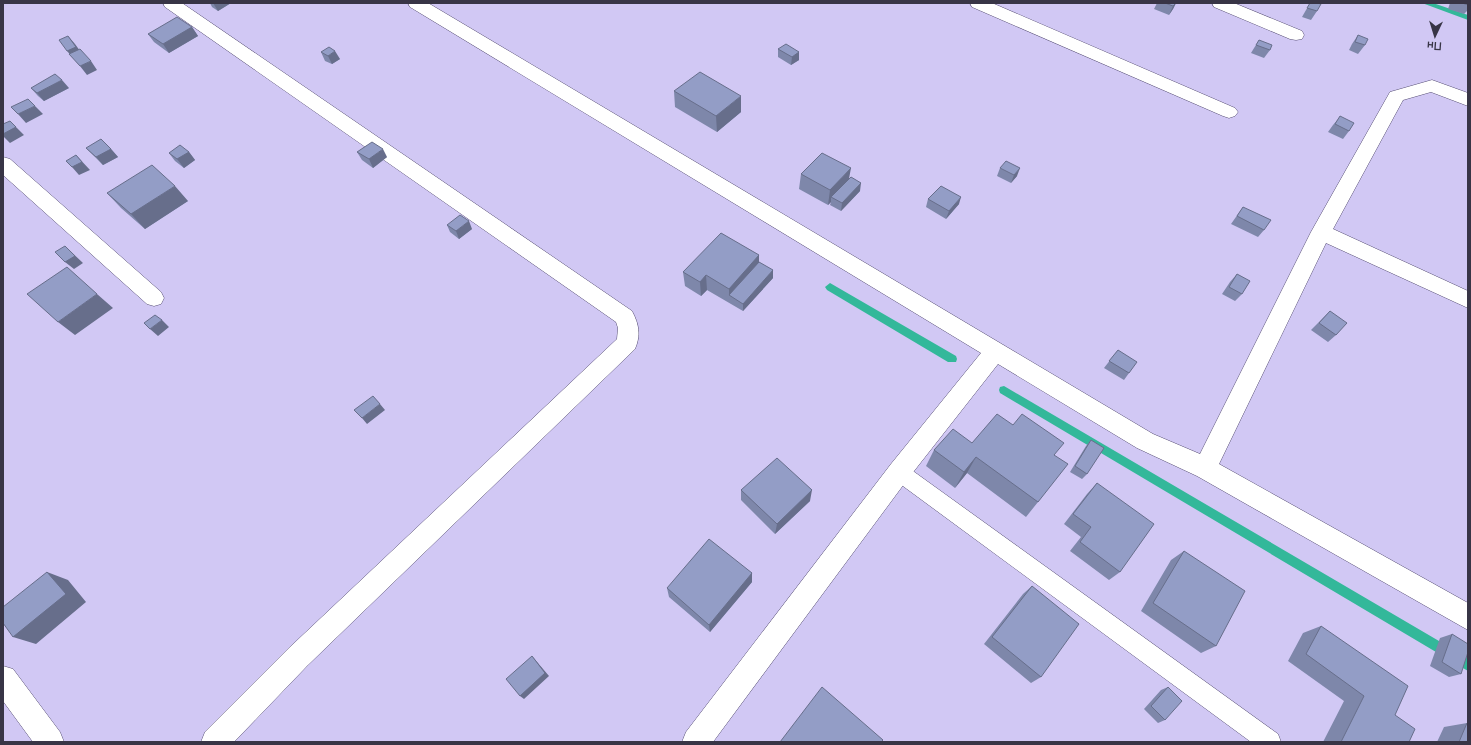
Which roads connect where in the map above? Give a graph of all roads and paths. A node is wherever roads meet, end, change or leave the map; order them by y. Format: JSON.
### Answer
{"nodes":[{"id":1,"x":171,"y":3,"type":"edge"},
{"id":2,"x":416,"y":3,"type":"edge"},
{"id":3,"x":978,"y":3,"type":"edge"},
{"id":4,"x":1220,"y":3,"type":"edge"},
{"id":5,"x":1296,"y":35,"type":"dead end"},
{"id":6,"x":1468,"y":100,"type":"edge"},
{"id":7,"x":1229,"y":112,"type":"dead end"},
{"id":8,"x":3,"y":164,"type":"edge"},
{"id":9,"x":1321,"y":232,"type":"junction"},
{"id":10,"x":154,"y":298,"type":"dead end"},
{"id":11,"x":1468,"y":300,"type":"edge"},
{"id":12,"x":995,"y":352,"type":"junction"},
{"id":13,"x":1205,"y":468,"type":"junction"},
{"id":14,"x":899,"y":472,"type":"junction"},
{"id":15,"x":1468,"y":617,"type":"edge"},
{"id":16,"x":3,"y":679,"type":"edge"},
{"id":17,"x":50,"y":742,"type":"edge"},
{"id":18,"x":215,"y":742,"type":"edge"},
{"id":19,"x":696,"y":742,"type":"edge"},
{"id":20,"x":1270,"y":742,"type":"edge"}],
"edges":[{"from":1,"to":18,"type":"street"},
{"from":2,"to":12,"type":"street"},
{"from":3,"to":7,"type":"street"},
{"from":4,"to":5,"type":"street"},
{"from":6,"to":9,"type":"street"},
{"from":8,"to":10,"type":"street"},
{"from":9,"to":11,"type":"street"},
{"from":9,"to":13,"type":"street"},
{"from":12,"to":13,"type":"street"},
{"from":12,"to":14,"type":"street"},
{"from":13,"to":15,"type":"street"},
{"from":14,"to":19,"type":"street"},
{"from":14,"to":20,"type":"lane"},
{"from":16,"to":17,"type":"street"}]}
